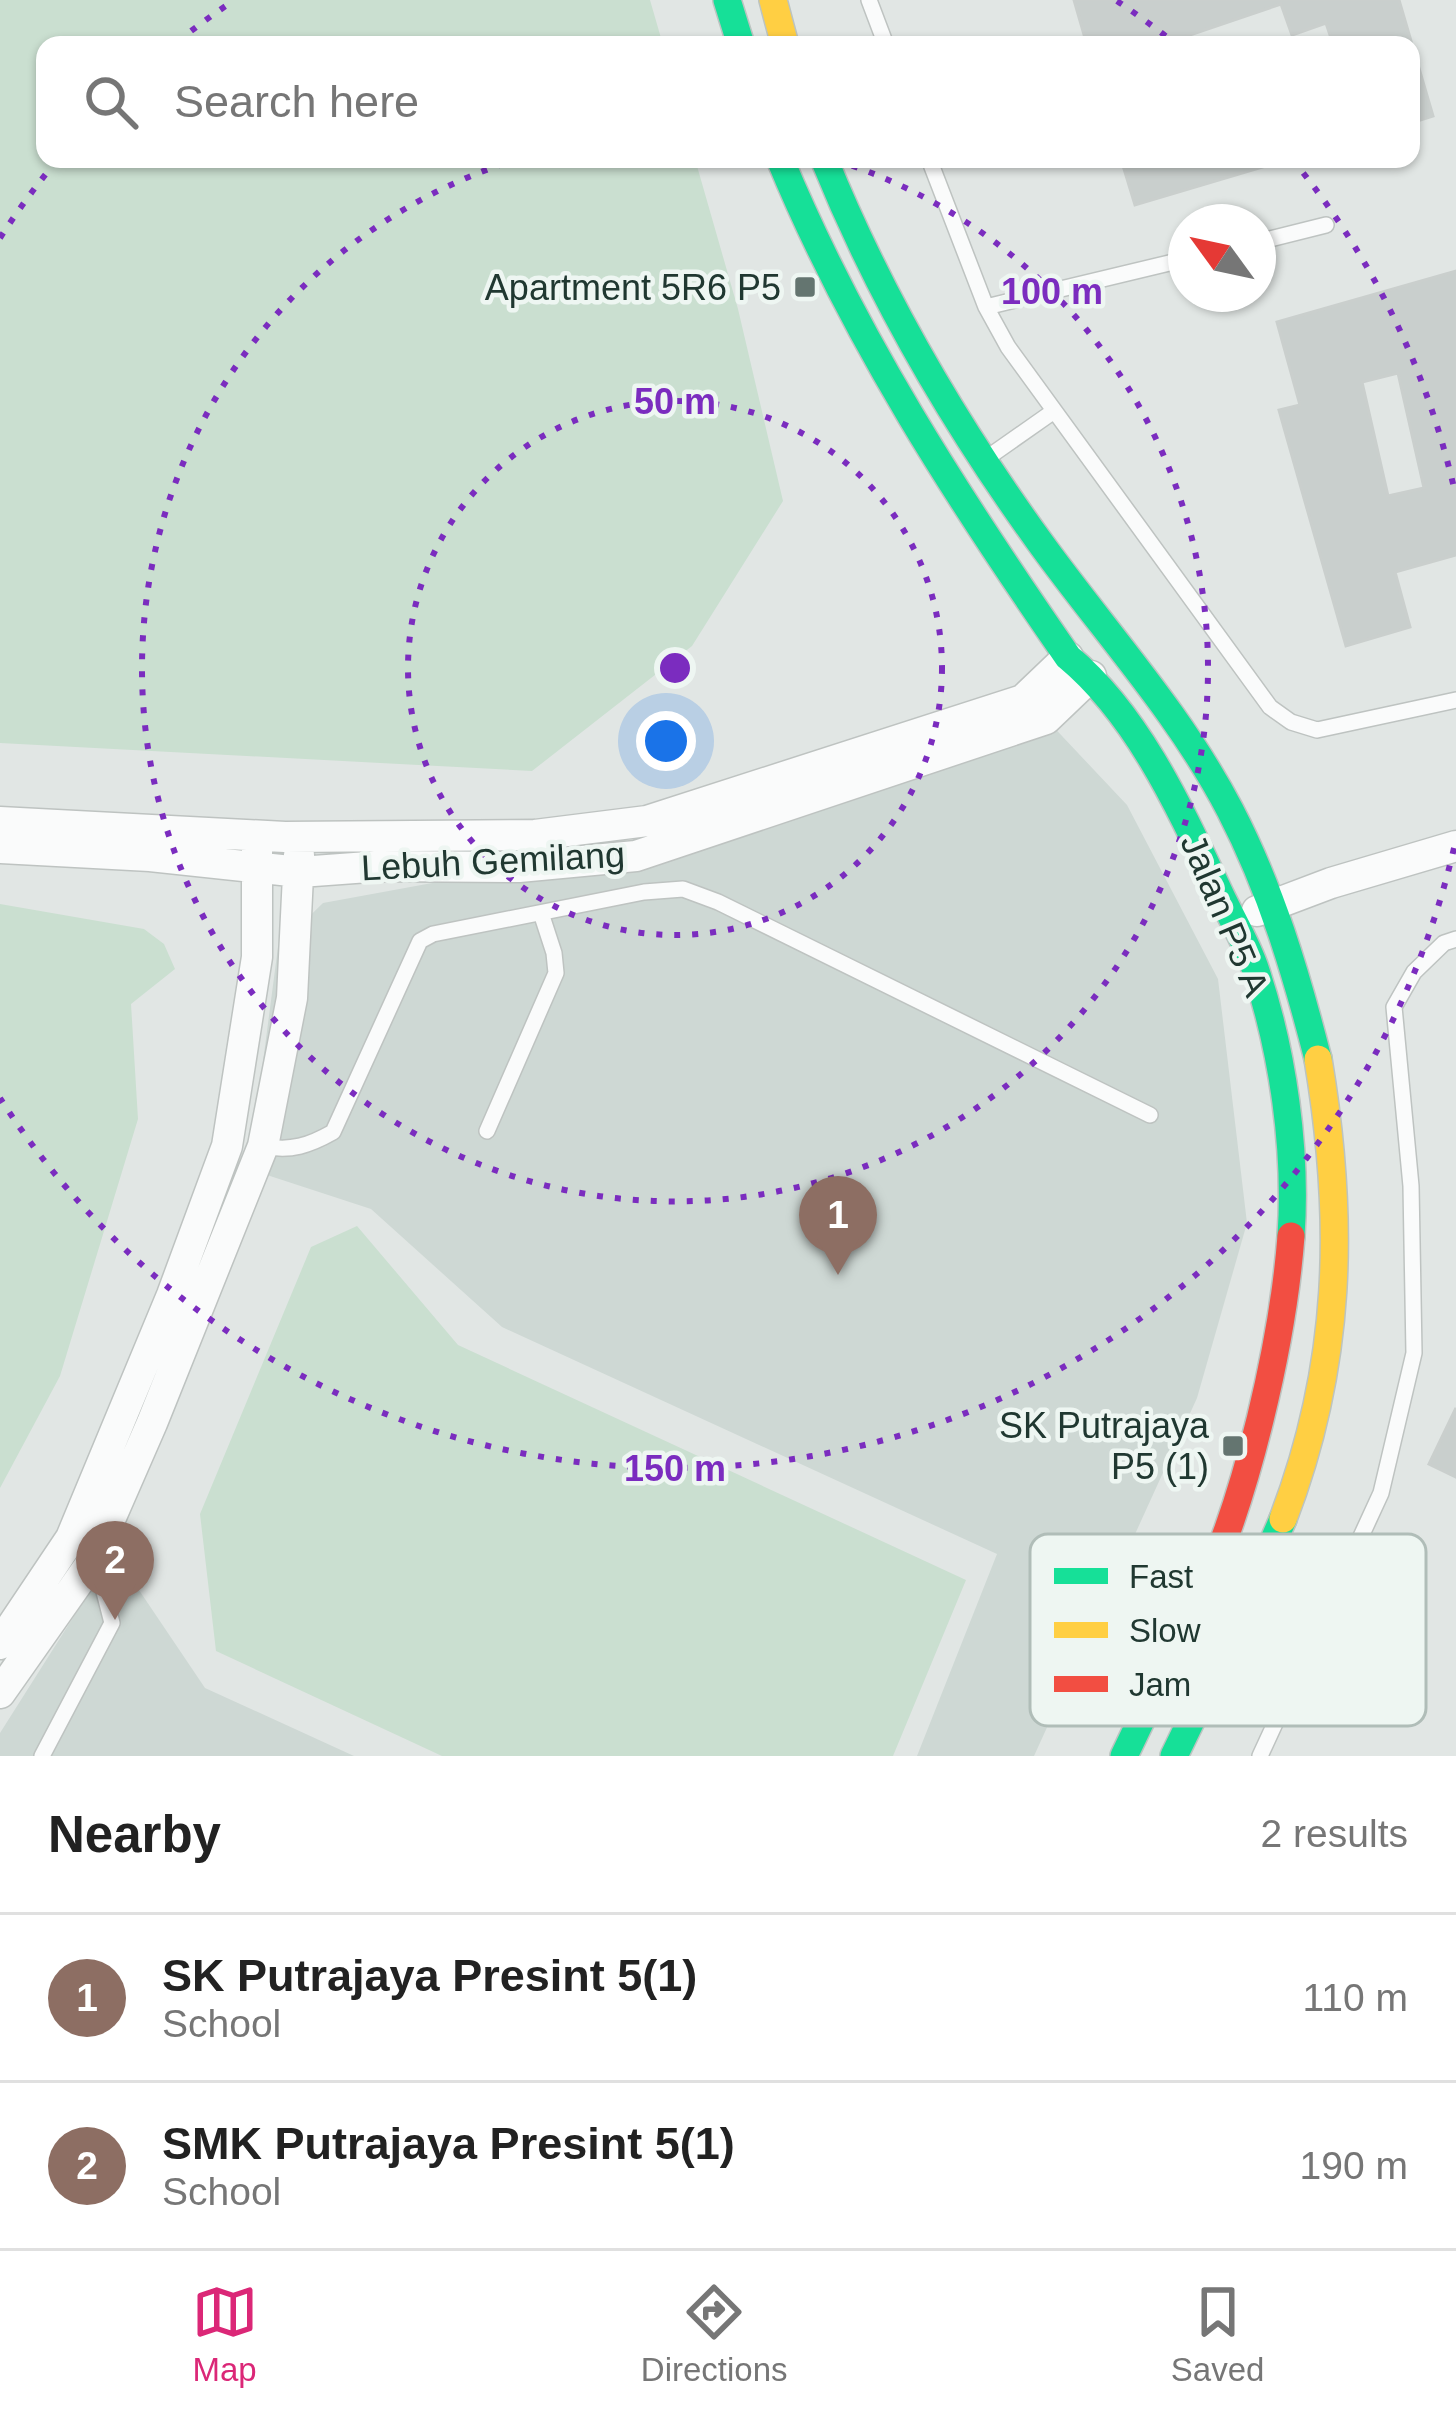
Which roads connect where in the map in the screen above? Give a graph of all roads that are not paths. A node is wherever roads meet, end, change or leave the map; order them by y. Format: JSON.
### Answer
{"nodes":[{"id":1,"x":727,"y":0,"type":"edge"},
{"id":2,"x":772,"y":0,"type":"edge"},
{"id":3,"x":869,"y":0,"type":"edge"},
{"id":4,"x":738,"y":36,"type":"edge"},
{"id":5,"x":782,"y":36,"type":"edge"},
{"id":6,"x":883,"y":36,"type":"edge"},
{"id":7,"x":784,"y":168,"type":"edge"},
{"id":8,"x":828,"y":168,"type":"edge"},
{"id":9,"x":932,"y":168,"type":"edge"},
{"id":10,"x":1326,"y":226,"type":"dead end"},
{"id":11,"x":1276,"y":238,"type":"edge"},
{"id":12,"x":1168,"y":263,"type":"edge"},
{"id":13,"x":986,"y":307,"type":"junction"},
{"id":14,"x":1054,"y":411,"type":"junction"},
{"id":15,"x":984,"y":459,"type":"junction"},
{"id":16,"x":1080,"y":667,"type":"junction"},
{"id":17,"x":1456,"y":700,"type":"edge"},
{"id":18,"x":0,"y":822,"type":"edge"},
{"id":19,"x":299,"y":837,"type":"junction"},
{"id":20,"x":1456,"y":846,"type":"edge"},
{"id":21,"x":0,"y":848,"type":"edge"},
{"id":22,"x":257,"y":851,"type":"junction"},
{"id":23,"x":636,"y":856,"type":"junction"},
{"id":24,"x":300,"y":872,"type":"junction"},
{"id":25,"x":644,"y":892,"type":"junction"},
{"id":26,"x":1274,"y":905,"type":"junction"},
{"id":27,"x":541,"y":913,"type":"junction"},
{"id":28,"x":1233,"y":921,"type":"junction"},
{"id":29,"x":1456,"y":939,"type":"edge"},
{"id":30,"x":1150,"y":1115,"type":"dead end"},
{"id":31,"x":487,"y":1131,"type":"dead end"},
{"id":32,"x":263,"y":1146,"type":"junction"},
{"id":33,"x":1224,"y":1534,"type":"edge"},
{"id":34,"x":1276,"y":1534,"type":"edge"},
{"id":35,"x":1362,"y":1534,"type":"edge"},
{"id":36,"x":71,"y":1538,"type":"junction"},
{"id":37,"x":90,"y":1565,"type":"junction"},
{"id":38,"x":0,"y":1644,"type":"edge"},
{"id":39,"x":0,"y":1694,"type":"edge"},
{"id":40,"x":1138,"y":1726,"type":"edge"},
{"id":41,"x":1189,"y":1726,"type":"edge"},
{"id":42,"x":1274,"y":1726,"type":"edge"},
{"id":43,"x":42,"y":1756,"type":"edge"},
{"id":44,"x":1124,"y":1756,"type":"edge"},
{"id":45,"x":1174,"y":1756,"type":"edge"},
{"id":46,"x":1260,"y":1756,"type":"edge"}],
"edges":[{"from":1,"to":4,"type":"street"},
{"from":2,"to":5,"type":"street"},
{"from":3,"to":6,"type":"lane"},
{"from":7,"to":16,"type":"street","name":"Jalan P5 A"},
{"from":8,"to":15,"type":"street","name":"Jalan P5 A"},
{"from":9,"to":13,"type":"lane"},
{"from":10,"to":11,"type":"lane"},
{"from":12,"to":13,"type":"lane"},
{"from":13,"to":14,"type":"lane"},
{"from":14,"to":15,"type":"lane"},
{"from":14,"to":17,"type":"lane"},
{"from":15,"to":26,"type":"street","name":"Jalan P5 A"},
{"from":16,"to":19,"type":"street"},
{"from":16,"to":23,"type":"street","name":"Lebuh Gemilang"},
{"from":16,"to":28,"type":"street","name":"Jalan P5 A"},
{"from":18,"to":22,"type":"street"},
{"from":19,"to":22,"type":"street"},
{"from":19,"to":24,"type":"street"},
{"from":20,"to":26,"type":"street"},
{"from":21,"to":22,"type":"street","name":"Lebuh Gemilang"},
{"from":22,"to":24,"type":"street","name":"Lebuh Gemilang"},
{"from":22,"to":36,"type":"street"},
{"from":23,"to":24,"type":"street","name":"Lebuh Gemilang"},
{"from":23,"to":25,"type":"lane"},
{"from":24,"to":32,"type":"street"},
{"from":25,"to":27,"type":"lane"},
{"from":25,"to":30,"type":"lane"},
{"from":26,"to":28,"type":"street"},
{"from":26,"to":34,"type":"street","name":"Jalan P5 A"},
{"from":27,"to":31,"type":"lane"},
{"from":27,"to":32,"type":"lane"},
{"from":28,"to":33,"type":"street","name":"Jalan P5 A"},
{"from":29,"to":35,"type":"lane"},
{"from":32,"to":37,"type":"street"},
{"from":36,"to":37,"type":"lane"},
{"from":36,"to":38,"type":"street"},
{"from":37,"to":39,"type":"street"},
{"from":37,"to":43,"type":"lane"},
{"from":40,"to":44,"type":"street","name":"Jalan P5 A"},
{"from":41,"to":45,"type":"street","name":"Jalan P5 A"},
{"from":42,"to":46,"type":"lane"}]}
